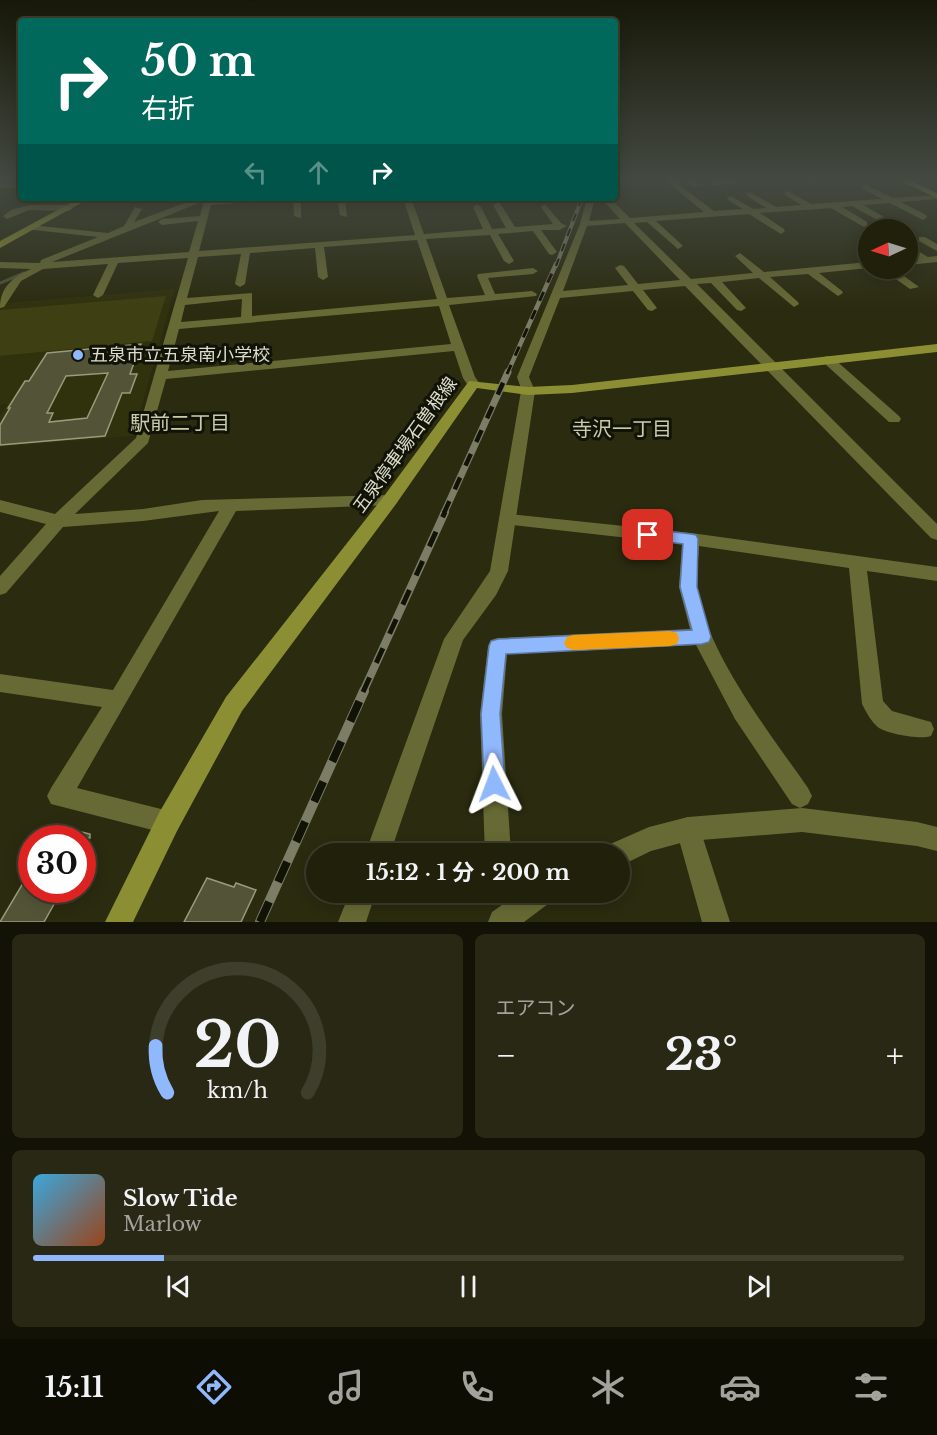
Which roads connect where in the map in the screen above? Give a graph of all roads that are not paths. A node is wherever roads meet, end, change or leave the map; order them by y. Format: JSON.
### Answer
{"nodes":[{"id":1,"x":39,"y":224,"type":"edge"},
{"id":2,"x":129,"y":224,"type":"edge"},
{"id":3,"x":137,"y":224,"type":"edge"},
{"id":4,"x":203,"y":224,"type":"edge"},
{"id":5,"x":416,"y":224,"type":"edge"},
{"id":6,"x":486,"y":224,"type":"edge"},
{"id":7,"x":509,"y":224,"type":"edge"},
{"id":8,"x":559,"y":224,"type":"edge"},
{"id":9,"x":584,"y":224,"type":"edge"},
{"id":10,"x":628,"y":224,"type":"edge"},
{"id":11,"x":654,"y":224,"type":"edge"},
{"id":12,"x":770,"y":224,"type":"edge"},
{"id":13,"x":34,"y":227,"type":"junction"},
{"id":14,"x":130,"y":227,"type":"junction"},
{"id":15,"x":536,"y":229,"type":"junction"},
{"id":16,"x":513,"y":231,"type":"junction"},
{"id":17,"x":781,"y":231,"type":"dead end"},
{"id":18,"x":491,"y":233,"type":"junction"},
{"id":19,"x":108,"y":236,"type":"junction"},
{"id":20,"x":421,"y":238,"type":"junction"},
{"id":21,"x":922,"y":239,"type":"dead end"},
{"id":22,"x":2,"y":242,"type":"edge"},
{"id":23,"x":319,"y":245,"type":"junction"},
{"id":24,"x":678,"y":246,"type":"dead end"},
{"id":25,"x":937,"y":248,"type":"edge"},
{"id":26,"x":246,"y":251,"type":"junction"},
{"id":27,"x":552,"y":252,"type":"dead end"},
{"id":28,"x":918,"y":253,"type":"edge"},
{"id":29,"x":194,"y":255,"type":"junction"},
{"id":30,"x":740,"y":256,"type":"dead end"},
{"id":31,"x":932,"y":259,"type":"edge"},
{"id":32,"x":114,"y":261,"type":"junction"},
{"id":33,"x":509,"y":261,"type":"dead end"},
{"id":34,"x":0,"y":265,"type":"edge"},
{"id":35,"x":44,"y":266,"type":"junction"},
{"id":36,"x":858,"y":266,"type":"edge"},
{"id":37,"x":32,"y":267,"type":"junction"},
{"id":38,"x":620,"y":268,"type":"dead end"},
{"id":39,"x":810,"y":270,"type":"junction"},
{"id":40,"x":533,"y":272,"type":"dead end"},
{"id":41,"x":762,"y":275,"type":"junction"},
{"id":42,"x":5,"y":278,"type":"dead end"},
{"id":43,"x":323,"y":278,"type":"dead end"},
{"id":44,"x":17,"y":279,"type":"junction"},
{"id":45,"x":713,"y":279,"type":"junction"},
{"id":46,"x":902,"y":279,"type":"edge"},
{"id":47,"x":687,"y":281,"type":"junction"},
{"id":48,"x":240,"y":284,"type":"dead end"},
{"id":49,"x":635,"y":286,"type":"junction"},
{"id":50,"x":914,"y":287,"type":"dead end"},
{"id":51,"x":838,"y":293,"type":"dead end"},
{"id":52,"x":532,"y":294,"type":"dead end"},
{"id":53,"x":98,"y":295,"type":"dead end"},
{"id":54,"x":554,"y":295,"type":"junction"},
{"id":55,"x":491,"y":297,"type":"junction"},
{"id":56,"x":444,"y":301,"type":"junction"},
{"id":57,"x":181,"y":302,"type":"junction"},
{"id":58,"x":794,"y":303,"type":"dead end"},
{"id":59,"x":0,"y":305,"type":"edge"},
{"id":60,"x":652,"y":308,"type":"dead end"},
{"id":61,"x":741,"y":308,"type":"dead end"},
{"id":62,"x":246,"y":319,"type":"junction"},
{"id":63,"x":174,"y":326,"type":"junction"},
{"id":64,"x":459,"y":347,"type":"junction"},
{"id":65,"x":937,"y":348,"type":"edge"},
{"id":66,"x":828,"y":360,"type":"junction"},
{"id":67,"x":770,"y":367,"type":"junction"},
{"id":68,"x":159,"y":376,"type":"junction"},
{"id":69,"x":474,"y":384,"type":"junction"},
{"id":70,"x":528,"y":391,"type":"junction"},
{"id":71,"x":894,"y":419,"type":"dead end"},
{"id":72,"x":390,"y":500,"type":"junction"},
{"id":73,"x":231,"y":505,"type":"junction"},
{"id":74,"x":0,"y":506,"type":"edge"},
{"id":75,"x":509,"y":520,"type":"junction"},
{"id":76,"x":58,"y":521,"type":"junction"},
{"id":77,"x":937,"y":534,"type":"edge"},
{"id":78,"x":691,"y":539,"type":"junction"},
{"id":79,"x":857,"y":564,"type":"junction"},
{"id":80,"x":937,"y":574,"type":"edge"},
{"id":81,"x":0,"y":588,"type":"edge"},
{"id":82,"x":702,"y":637,"type":"junction"},
{"id":83,"x":0,"y":683,"type":"edge"},
{"id":84,"x":118,"y":700,"type":"junction"},
{"id":85,"x":923,"y":729,"type":"dead end"},
{"id":86,"x":800,"y":796,"type":"dead end"},
{"id":87,"x":168,"y":822,"type":"junction"},
{"id":88,"x":688,"y":829,"type":"junction"},
{"id":89,"x":937,"y":839,"type":"edge"},
{"id":90,"x":381,"y":843,"type":"edge"},
{"id":91,"x":497,"y":843,"type":"edge"},
{"id":92,"x":630,"y":848,"type":"edge"},
{"id":93,"x":359,"y":903,"type":"edge"},
{"id":94,"x":528,"y":903,"type":"edge"},
{"id":95,"x":119,"y":922,"type":"edge"},
{"id":96,"x":352,"y":922,"type":"edge"},
{"id":97,"x":502,"y":922,"type":"edge"},
{"id":98,"x":716,"y":922,"type":"edge"}],
"edges":[{"from":1,"to":13,"type":"main road"},
{"from":2,"to":14,"type":"street"},
{"from":3,"to":14,"type":"street"},
{"from":4,"to":29,"type":"street"},
{"from":5,"to":20,"type":"street"},
{"from":6,"to":18,"type":"street"},
{"from":7,"to":16,"type":"street"},
{"from":8,"to":15,"type":"street"},
{"from":9,"to":54,"type":"street"},
{"from":10,"to":47,"type":"street"},
{"from":11,"to":24,"type":"street"},
{"from":12,"to":17,"type":"street"},
{"from":13,"to":19,"type":"street"},
{"from":13,"to":22,"type":"main road"},
{"from":14,"to":19,"type":"street"},
{"from":15,"to":16,"type":"street"},
{"from":15,"to":27,"type":"street"},
{"from":16,"to":18,"type":"street"},
{"from":18,"to":20,"type":"street"},
{"from":18,"to":33,"type":"street"},
{"from":19,"to":37,"type":"street"},
{"from":20,"to":23,"type":"street"},
{"from":20,"to":56,"type":"street"},
{"from":21,"to":25,"type":"street"},
{"from":23,"to":26,"type":"street"},
{"from":23,"to":43,"type":"street"},
{"from":26,"to":29,"type":"street"},
{"from":26,"to":48,"type":"street"},
{"from":28,"to":31,"type":"street"},
{"from":29,"to":32,"type":"street"},
{"from":29,"to":57,"type":"street"},
{"from":30,"to":41,"type":"street"},
{"from":32,"to":35,"type":"street"},
{"from":32,"to":53,"type":"street"},
{"from":34,"to":37,"type":"street"},
{"from":35,"to":37,"type":"street"},
{"from":35,"to":44,"type":"street"},
{"from":36,"to":39,"type":"street"},
{"from":38,"to":49,"type":"street"},
{"from":39,"to":41,"type":"street"},
{"from":39,"to":51,"type":"street"},
{"from":40,"to":55,"type":"street"},
{"from":41,"to":45,"type":"street"},
{"from":41,"to":58,"type":"street"},
{"from":42,"to":44,"type":"street"},
{"from":44,"to":59,"type":"street"},
{"from":45,"to":47,"type":"street"},
{"from":45,"to":61,"type":"street"},
{"from":46,"to":50,"type":"street"},
{"from":47,"to":49,"type":"street"},
{"from":47,"to":67,"type":"street"},
{"from":49,"to":54,"type":"street"},
{"from":49,"to":60,"type":"street"},
{"from":52,"to":55,"type":"street"},
{"from":54,"to":70,"type":"street"},
{"from":55,"to":56,"type":"street"},
{"from":56,"to":62,"type":"street"},
{"from":56,"to":64,"type":"street"},
{"from":57,"to":62,"type":"street"},
{"from":57,"to":63,"type":"street"},
{"from":62,"to":63,"type":"street"},
{"from":63,"to":68,"type":"street"},
{"from":64,"to":68,"type":"street"},
{"from":64,"to":69,"type":"street"},
{"from":65,"to":66,"type":"main road","name":"五泉停車場石曽根線"},
{"from":66,"to":67,"type":"main road","name":"五泉停車場石曽根線"},
{"from":66,"to":71,"type":"street"},
{"from":67,"to":70,"type":"main road","name":"五泉停車場石曽根線"},
{"from":67,"to":77,"type":"street"},
{"from":68,"to":76,"type":"street"},
{"from":69,"to":70,"type":"main road","name":"五泉停車場石曽根線"},
{"from":69,"to":72,"type":"main road","name":"五泉停車場石曽根線"},
{"from":70,"to":75,"type":"street"},
{"from":72,"to":73,"type":"street"},
{"from":72,"to":87,"type":"main road","name":"五泉停車場石曽根線"},
{"from":73,"to":76,"type":"street"},
{"from":73,"to":84,"type":"street"},
{"from":74,"to":76,"type":"street"},
{"from":75,"to":78,"type":"street"},
{"from":75,"to":90,"type":"street"},
{"from":76,"to":81,"type":"street"},
{"from":78,"to":79,"type":"street"},
{"from":78,"to":82,"type":"street"},
{"from":79,"to":80,"type":"street"},
{"from":79,"to":85,"type":"street"},
{"from":82,"to":86,"type":"street"},
{"from":82,"to":91,"type":"street"},
{"from":83,"to":84,"type":"street"},
{"from":84,"to":87,"type":"street"},
{"from":87,"to":95,"type":"main road","name":"五泉停車場石曽根線"},
{"from":88,"to":89,"type":"street"},
{"from":88,"to":92,"type":"street"},
{"from":88,"to":98,"type":"street"},
{"from":93,"to":96,"type":"street"},
{"from":94,"to":97,"type":"street"}]}
